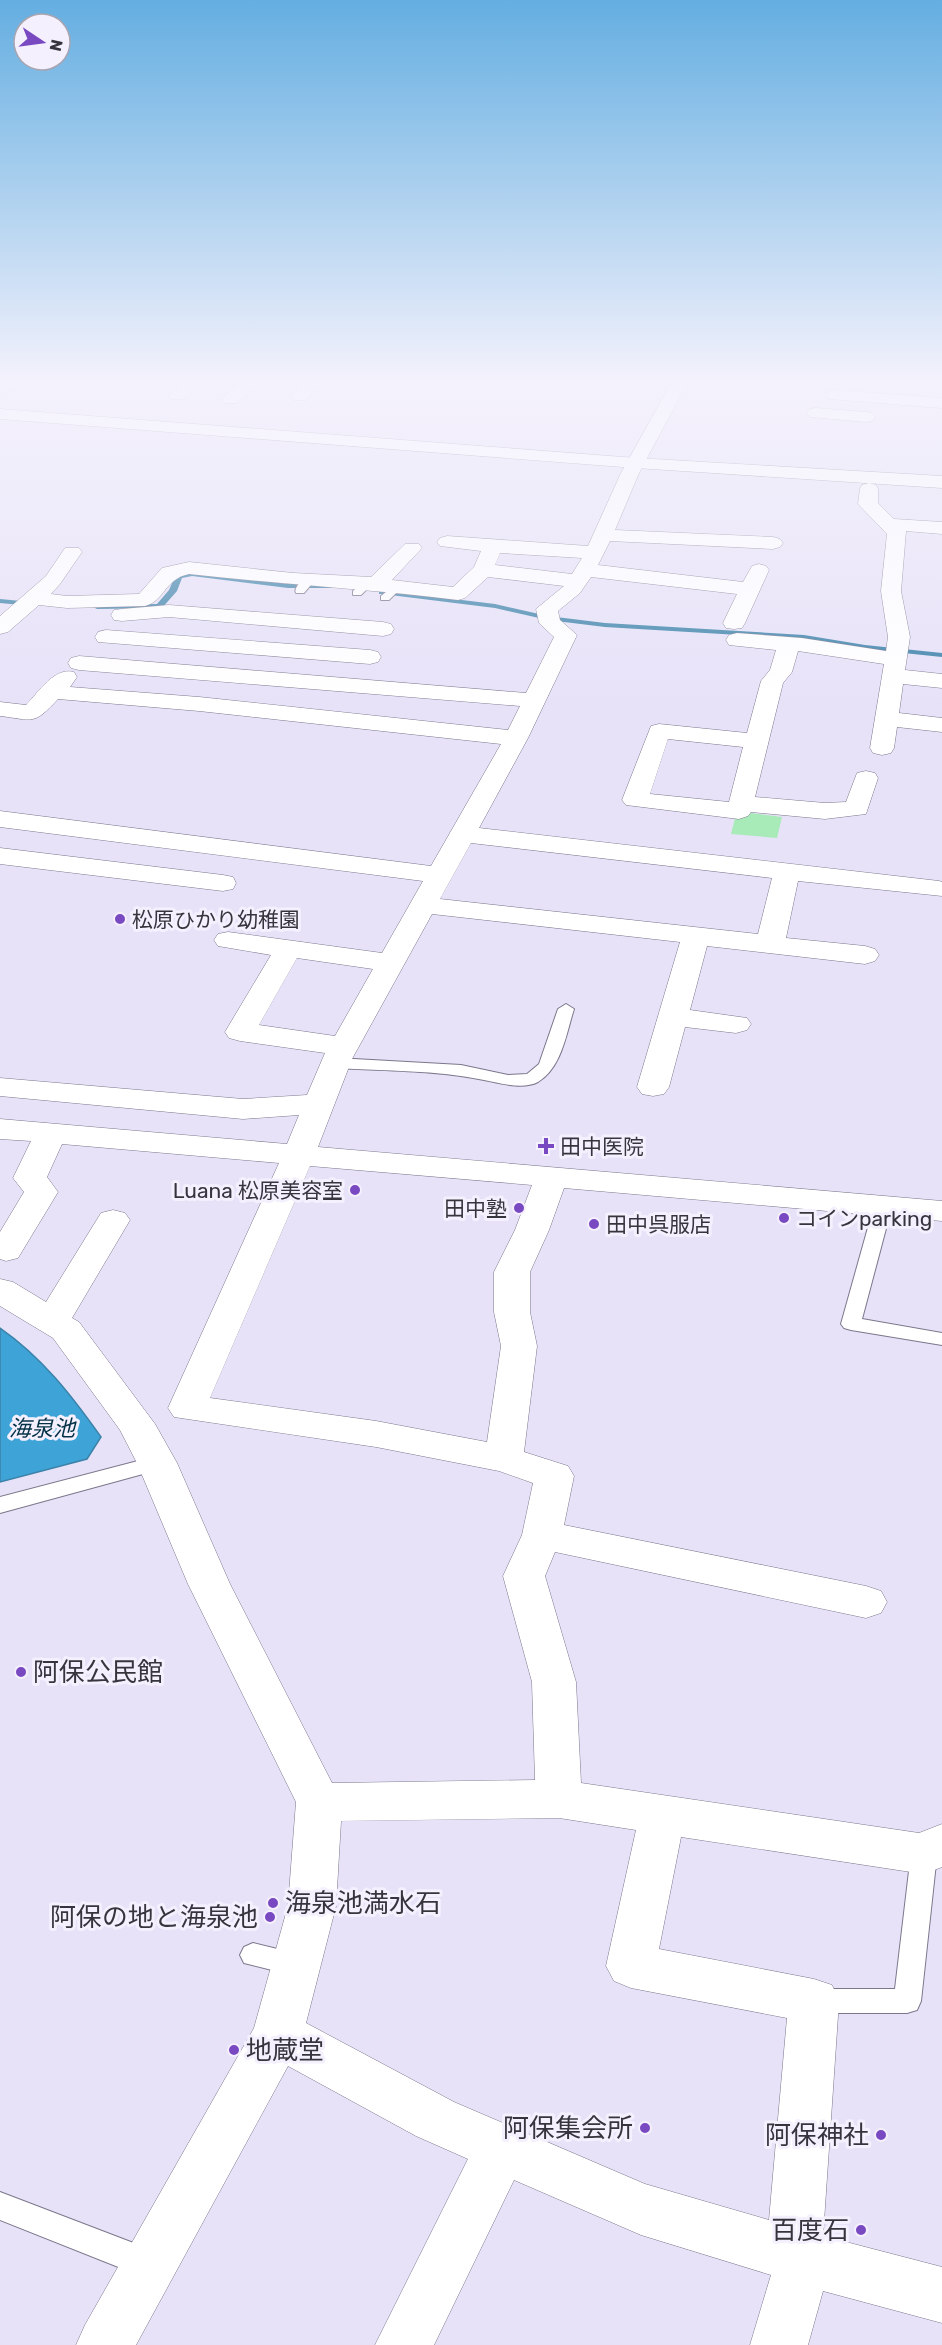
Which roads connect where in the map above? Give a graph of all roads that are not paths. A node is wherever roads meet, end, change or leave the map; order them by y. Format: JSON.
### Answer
{"nodes":[{"id":1,"x":624,"y":487,"type":"edge"},
{"id":2,"x":851,"y":487,"type":"edge"},
{"id":3,"x":869,"y":489,"type":"junction"},
{"id":4,"x":942,"y":493,"type":"edge"},
{"id":5,"x":887,"y":524,"type":"junction"},
{"id":6,"x":942,"y":528,"type":"edge"},
{"id":7,"x":447,"y":542,"type":"dead end"},
{"id":8,"x":493,"y":546,"type":"junction"},
{"id":9,"x":412,"y":548,"type":"dead end"},
{"id":10,"x":72,"y":552,"type":"dead end"},
{"id":11,"x":590,"y":560,"type":"junction"},
{"id":12,"x":483,"y":570,"type":"junction"},
{"id":13,"x":376,"y":589,"type":"junction"},
{"id":14,"x":750,"y":589,"type":"junction"},
{"id":15,"x":21,"y":606,"type":"edge"},
{"id":16,"x":128,"y":615,"type":"junction"},
{"id":17,"x":0,"y":627,"type":"edge"},
{"id":18,"x":382,"y":629,"type":"dead end"},
{"id":19,"x":106,"y":637,"type":"junction"},
{"id":20,"x":789,"y":644,"type":"junction"},
{"id":21,"x":370,"y":657,"type":"dead end"},
{"id":22,"x":896,"y":659,"type":"junction"},
{"id":23,"x":80,"y":663,"type":"junction"},
{"id":24,"x":942,"y":681,"type":"edge"},
{"id":25,"x":51,"y":692,"type":"junction"},
{"id":26,"x":534,"y":701,"type":"junction"},
{"id":27,"x":0,"y":709,"type":"edge"},
{"id":28,"x":886,"y":720,"type":"junction"},
{"id":29,"x":942,"y":725,"type":"edge"},
{"id":30,"x":516,"y":738,"type":"junction"},
{"id":31,"x":757,"y":741,"type":"junction"},
{"id":32,"x":882,"y":748,"type":"dead end"},
{"id":33,"x":866,"y":778,"type":"dead end"},
{"id":34,"x":741,"y":803,"type":"junction"},
{"id":35,"x":0,"y":819,"type":"edge"},
{"id":36,"x":462,"y":834,"type":"junction"},
{"id":37,"x":0,"y":856,"type":"edge"},
{"id":38,"x":787,"y":872,"type":"junction"},
{"id":39,"x":440,"y":874,"type":"junction"},
{"id":40,"x":223,"y":883,"type":"dead end"},
{"id":41,"x":939,"y":889,"type":"dead end"},
{"id":42,"x":423,"y":905,"type":"junction"},
{"id":43,"x":696,"y":936,"type":"junction"},
{"id":44,"x":228,"y":940,"type":"dead end"},
{"id":45,"x":770,"y":945,"type":"junction"},
{"id":46,"x":288,"y":949,"type":"junction"},
{"id":47,"x":866,"y":955,"type":"dead end"},
{"id":48,"x":390,"y":963,"type":"junction"},
{"id":49,"x":566,"y":1009,"type":"dead end"},
{"id":50,"x":673,"y":1017,"type":"junction"},
{"id":51,"x":736,"y":1024,"type":"dead end"},
{"id":52,"x":340,"y":1055,"type":"junction"},
{"id":53,"x":0,"y":1087,"type":"edge"},
{"id":54,"x":653,"y":1087,"type":"dead end"},
{"id":55,"x":319,"y":1104,"type":"junction"},
{"id":56,"x":0,"y":1129,"type":"edge"},
{"id":57,"x":51,"y":1134,"type":"junction"},
{"id":58,"x":298,"y":1156,"type":"junction"},
{"id":59,"x":551,"y":1178,"type":"junction"},
{"id":60,"x":883,"y":1206,"type":"junction"},
{"id":61,"x":942,"y":1211,"type":"edge"},
{"id":62,"x":113,"y":1220,"type":"dead end"},
{"id":63,"x":3,"y":1270,"type":"edge"},
{"id":64,"x":52,"y":1321,"type":"junction"},
{"id":65,"x":942,"y":1339,"type":"edge"},
{"id":66,"x":504,"y":1459,"type":"junction"},
{"id":67,"x":157,"y":1463,"type":"junction"},
{"id":68,"x":0,"y":1505,"type":"edge"},
{"id":69,"x":542,"y":1535,"type":"junction"},
{"id":70,"x":866,"y":1602,"type":"dead end"},
{"id":71,"x":559,"y":1799,"type":"junction"},
{"id":72,"x":319,"y":1802,"type":"junction"},
{"id":73,"x":662,"y":1814,"type":"junction"},
{"id":74,"x":933,"y":1849,"type":"edge"},
{"id":75,"x":253,"y":1955,"type":"dead end"},
{"id":76,"x":296,"y":1964,"type":"junction"},
{"id":77,"x":814,"y":2001,"type":"junction"},
{"id":78,"x":278,"y":2034,"type":"junction"},
{"id":79,"x":502,"y":2148,"type":"junction"},
{"id":80,"x":0,"y":2206,"type":"edge"},
{"id":81,"x":799,"y":2257,"type":"junction"},
{"id":82,"x":150,"y":2265,"type":"junction"},
{"id":83,"x":942,"y":2295,"type":"edge"},
{"id":84,"x":105,"y":2345,"type":"edge"},
{"id":85,"x":404,"y":2345,"type":"edge"},
{"id":86,"x":779,"y":2345,"type":"edge"}],
"edges":[{"from":1,"to":11,"type":"main road"},
{"from":2,"to":3,"type":"main road"},
{"from":3,"to":4,"type":"main road"},
{"from":3,"to":5,"type":"main road"},
{"from":5,"to":6,"type":"main road"},
{"from":5,"to":22,"type":"main road"},
{"from":7,"to":8,"type":"main road"},
{"from":8,"to":11,"type":"main road"},
{"from":8,"to":12,"type":"main road"},
{"from":9,"to":13,"type":"main road"},
{"from":10,"to":15,"type":"main road"},
{"from":11,"to":12,"type":"main road"},
{"from":11,"to":14,"type":"main road"},
{"from":11,"to":14,"type":"main road"},
{"from":11,"to":26,"type":"main road"},
{"from":12,"to":13,"type":"main road"},
{"from":13,"to":15,"type":"main road"},
{"from":14,"to":20,"type":"main road"},
{"from":15,"to":16,"type":"main road"},
{"from":15,"to":17,"type":"main road"},
{"from":16,"to":18,"type":"main road"},
{"from":16,"to":19,"type":"main road"},
{"from":19,"to":21,"type":"main road"},
{"from":19,"to":23,"type":"main road"},
{"from":20,"to":22,"type":"main road"},
{"from":20,"to":31,"type":"main road"},
{"from":22,"to":24,"type":"main road"},
{"from":22,"to":28,"type":"main road"},
{"from":23,"to":25,"type":"main road"},
{"from":23,"to":26,"type":"main road"},
{"from":25,"to":27,"type":"main road"},
{"from":25,"to":30,"type":"main road"},
{"from":26,"to":30,"type":"main road"},
{"from":28,"to":29,"type":"main road"},
{"from":28,"to":32,"type":"main road"},
{"from":30,"to":36,"type":"main road"},
{"from":31,"to":34,"type":"main road"},
{"from":31,"to":34,"type":"main road"},
{"from":33,"to":34,"type":"main road"},
{"from":35,"to":39,"type":"main road"},
{"from":36,"to":38,"type":"main road"},
{"from":36,"to":39,"type":"main road"},
{"from":37,"to":40,"type":"main road"},
{"from":38,"to":41,"type":"main road"},
{"from":38,"to":45,"type":"main road"},
{"from":39,"to":42,"type":"main road"},
{"from":42,"to":43,"type":"main road"},
{"from":42,"to":48,"type":"main road"},
{"from":43,"to":45,"type":"main road"},
{"from":43,"to":50,"type":"main road"},
{"from":44,"to":46,"type":"main road"},
{"from":45,"to":47,"type":"main road"},
{"from":46,"to":48,"type":"main road"},
{"from":46,"to":52,"type":"main road"},
{"from":48,"to":52,"type":"main road"},
{"from":49,"to":52,"type":"lane"},
{"from":50,"to":51,"type":"main road"},
{"from":50,"to":54,"type":"main road"},
{"from":52,"to":55,"type":"main road"},
{"from":53,"to":55,"type":"main road"},
{"from":55,"to":58,"type":"main road"},
{"from":56,"to":57,"type":"main road"},
{"from":57,"to":58,"type":"main road"},
{"from":57,"to":63,"type":"main road"},
{"from":58,"to":59,"type":"main road"},
{"from":58,"to":66,"type":"main road"},
{"from":59,"to":60,"type":"main road"},
{"from":59,"to":66,"type":"main road"},
{"from":60,"to":61,"type":"main road"},
{"from":60,"to":65,"type":"lane"},
{"from":62,"to":64,"type":"main road"},
{"from":63,"to":64,"type":"main road"},
{"from":64,"to":67,"type":"main road"},
{"from":66,"to":69,"type":"main road"},
{"from":67,"to":68,"type":"lane"},
{"from":67,"to":72,"type":"main road"},
{"from":69,"to":70,"type":"main road"},
{"from":69,"to":71,"type":"main road"},
{"from":71,"to":72,"type":"main road"},
{"from":71,"to":73,"type":"main road"},
{"from":72,"to":76,"type":"main road"},
{"from":73,"to":74,"type":"main road"},
{"from":73,"to":77,"type":"main road"},
{"from":74,"to":77,"type":"lane"},
{"from":75,"to":76,"type":"lane"},
{"from":76,"to":78,"type":"main road"},
{"from":77,"to":81,"type":"main road"},
{"from":78,"to":79,"type":"main road"},
{"from":78,"to":82,"type":"main road"},
{"from":79,"to":81,"type":"main road"},
{"from":79,"to":85,"type":"main road"},
{"from":80,"to":82,"type":"lane"},
{"from":81,"to":83,"type":"main road"},
{"from":81,"to":86,"type":"main road"},
{"from":82,"to":84,"type":"main road"}]}
